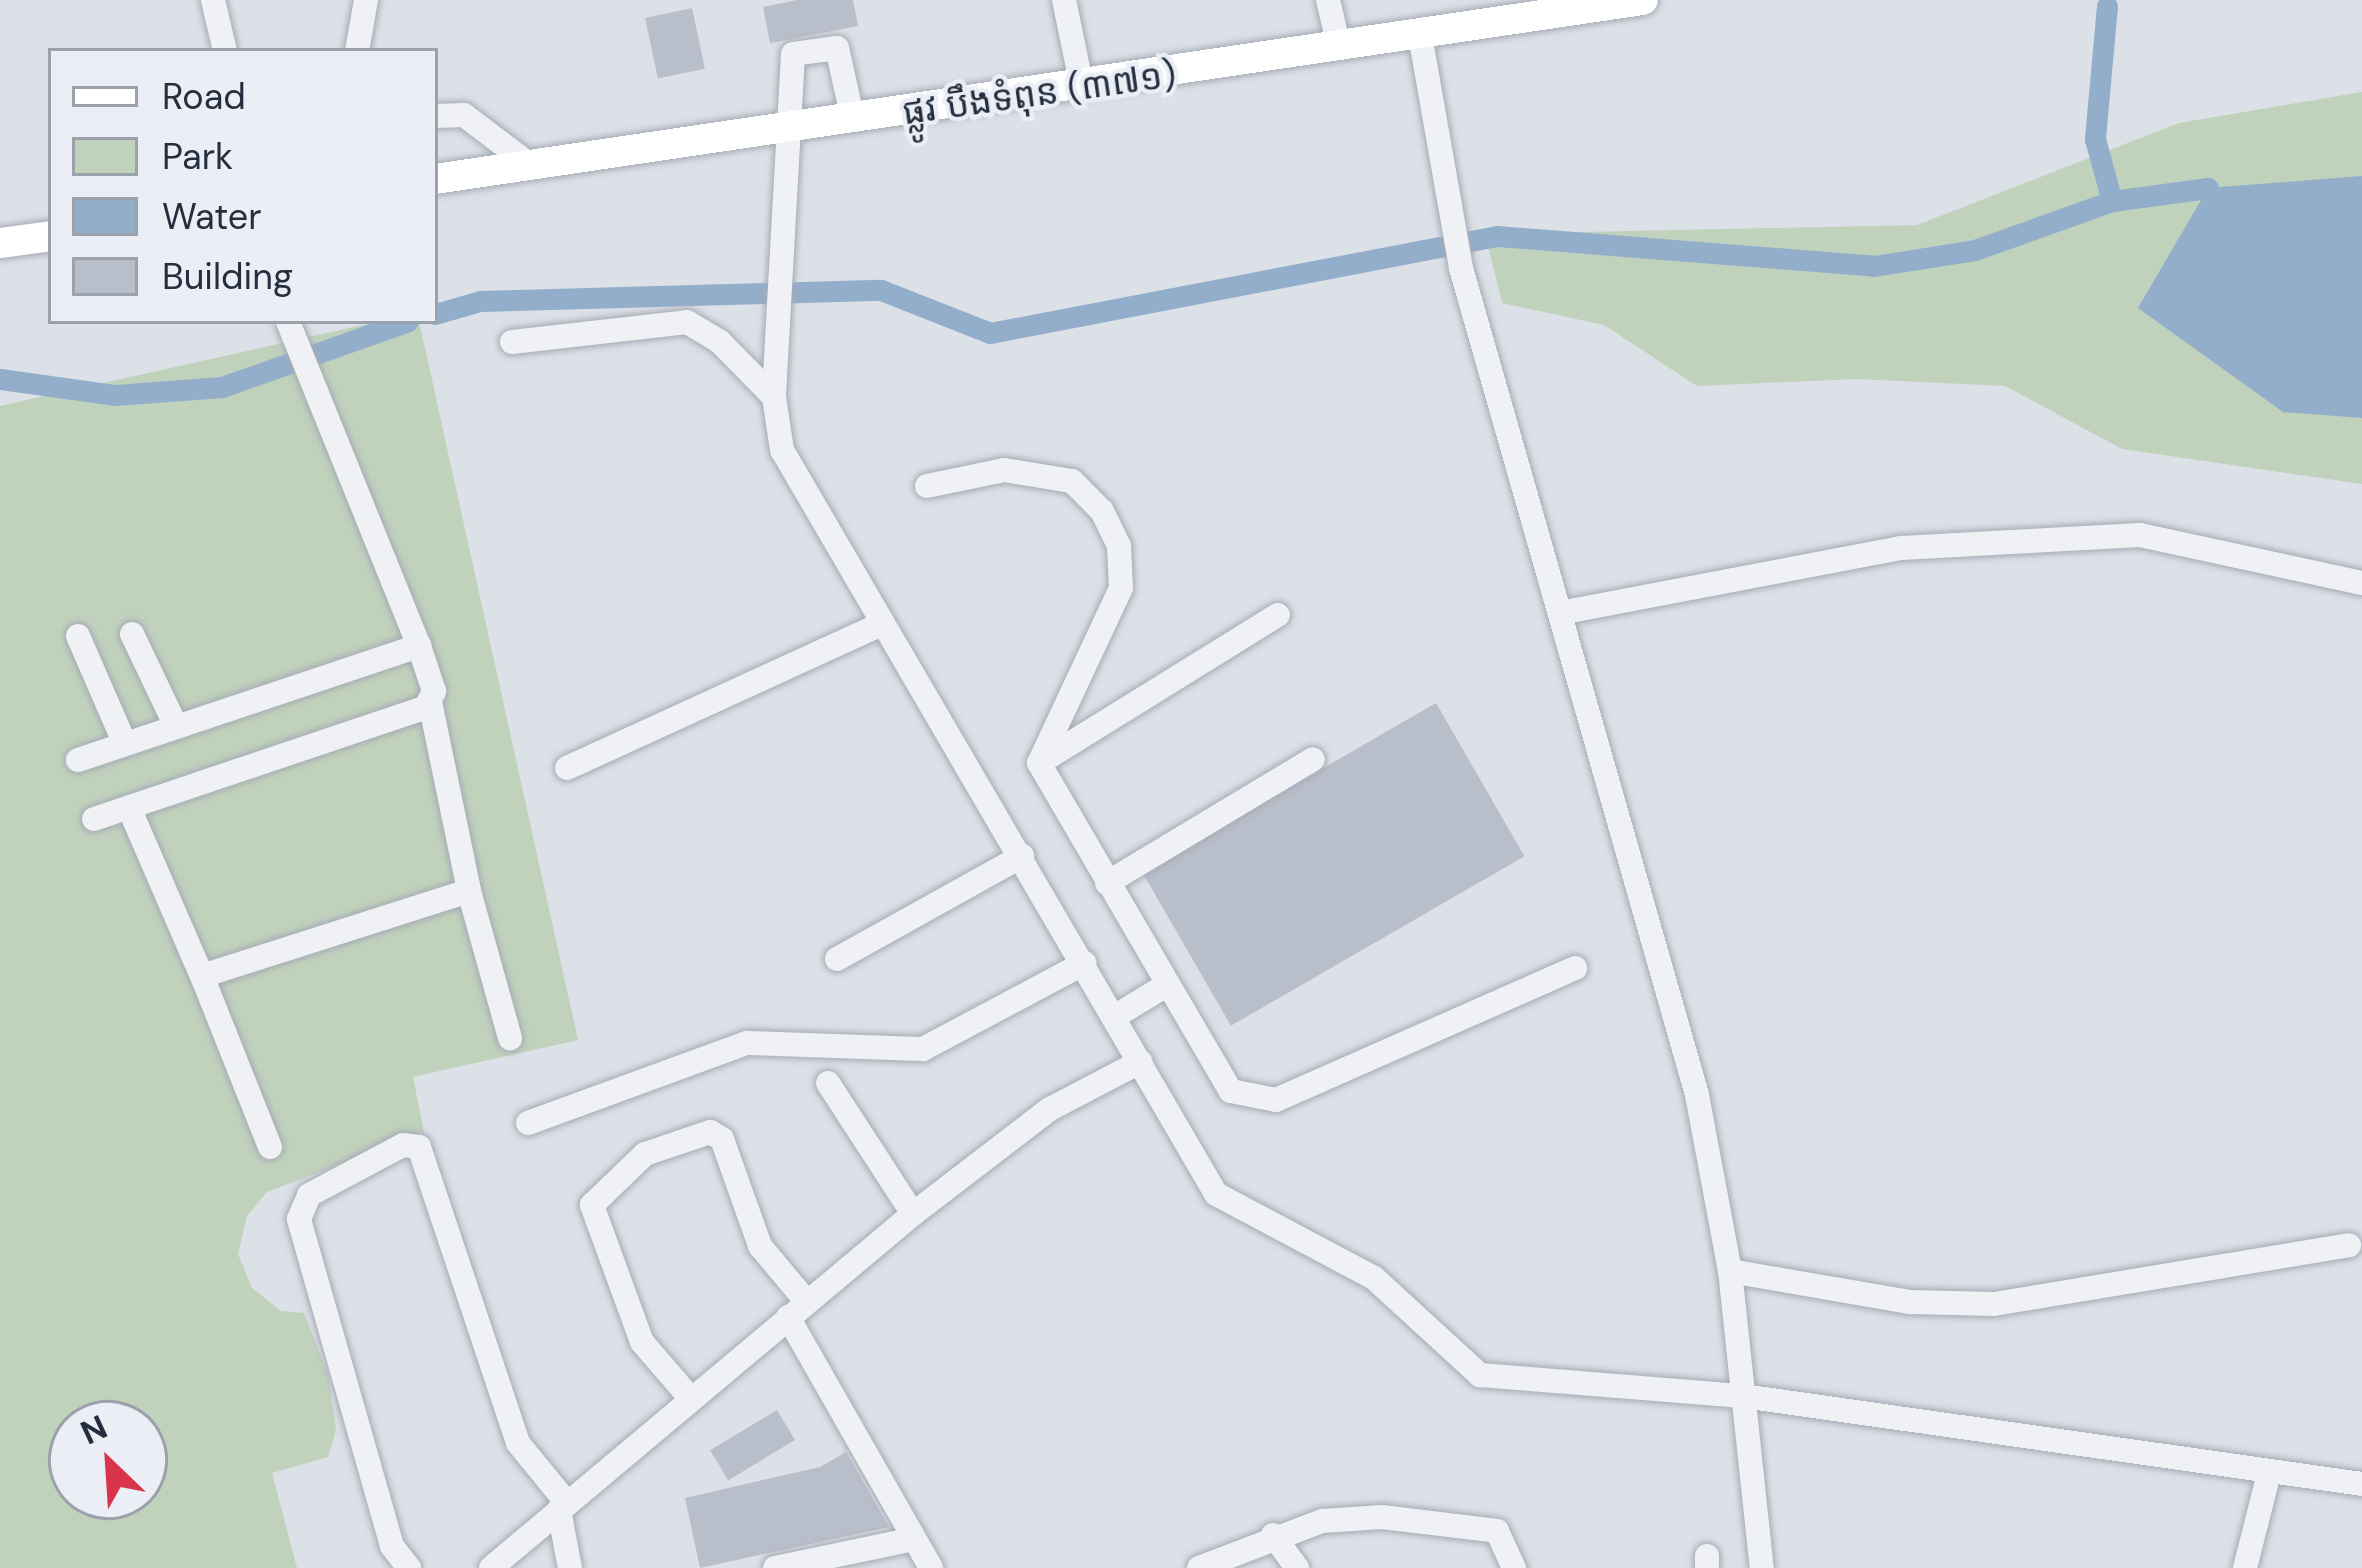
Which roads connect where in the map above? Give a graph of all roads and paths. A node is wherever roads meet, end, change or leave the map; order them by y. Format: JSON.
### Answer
{"nodes":[{"id":1,"x":213,"y":0,"type":"edge"},
{"id":2,"x":366,"y":0,"type":"edge"},
{"id":3,"x":1064,"y":0,"type":"edge"},
{"id":4,"x":1328,"y":0,"type":"edge"},
{"id":5,"x":1643,"y":0,"type":"edge"},
{"id":6,"x":1517,"y":9,"type":"edge"},
{"id":7,"x":1420,"y":35,"type":"junction"},
{"id":8,"x":1339,"y":47,"type":"junction"},
{"id":9,"x":223,"y":48,"type":"edge"},
{"id":10,"x":358,"y":48,"type":"edge"},
{"id":11,"x":1082,"y":87,"type":"junction"},
{"id":12,"x":438,"y":116,"type":"edge"},
{"id":13,"x":853,"y":120,"type":"junction"},
{"id":14,"x":793,"y":128,"type":"junction"},
{"id":15,"x":530,"y":165,"type":"junction"},
{"id":16,"x":438,"y":179,"type":"edge"},
{"id":17,"x":48,"y":236,"type":"edge"},
{"id":18,"x":0,"y":243,"type":"edge"},
{"id":19,"x":289,"y":324,"type":"edge"},
{"id":20,"x":512,"y":341,"type":"dead end"},
{"id":21,"x":774,"y":397,"type":"junction"},
{"id":22,"x":928,"y":486,"type":"dead end"},
{"id":23,"x":2362,"y":583,"type":"edge"},
{"id":24,"x":1565,"y":612,"type":"junction"},
{"id":25,"x":1278,"y":616,"type":"dead end"},
{"id":26,"x":879,"y":625,"type":"junction"},
{"id":27,"x":132,"y":634,"type":"dead end"},
{"id":28,"x":78,"y":636,"type":"dead end"},
{"id":29,"x":418,"y":646,"type":"junction"},
{"id":30,"x":430,"y":701,"type":"junction"},
{"id":31,"x":175,"y":724,"type":"junction"},
{"id":32,"x":124,"y":742,"type":"junction"},
{"id":33,"x":1313,"y":759,"type":"dead end"},
{"id":34,"x":78,"y":760,"type":"dead end"},
{"id":35,"x":1039,"y":763,"type":"junction"},
{"id":36,"x":567,"y":768,"type":"dead end"},
{"id":37,"x":130,"y":810,"type":"junction"},
{"id":38,"x":94,"y":819,"type":"dead end"},
{"id":39,"x":1022,"y":856,"type":"junction"},
{"id":40,"x":1107,"y":883,"type":"junction"},
{"id":41,"x":469,"y":891,"type":"junction"},
{"id":42,"x":837,"y":958,"type":"dead end"},
{"id":43,"x":1084,"y":963,"type":"junction"},
{"id":44,"x":1575,"y":968,"type":"dead end"},
{"id":45,"x":202,"y":976,"type":"junction"},
{"id":46,"x":1165,"y":986,"type":"junction"},
{"id":47,"x":1114,"y":1017,"type":"junction"},
{"id":48,"x":510,"y":1038,"type":"dead end"},
{"id":49,"x":1140,"y":1062,"type":"junction"},
{"id":50,"x":828,"y":1083,"type":"dead end"},
{"id":51,"x":528,"y":1123,"type":"dead end"},
{"id":52,"x":271,"y":1148,"type":"dead end"},
{"id":53,"x":913,"y":1214,"type":"junction"},
{"id":54,"x":2349,"y":1245,"type":"dead end"},
{"id":55,"x":1730,"y":1271,"type":"junction"},
{"id":56,"x":797,"y":1309,"type":"junction"},
{"id":57,"x":1743,"y":1396,"type":"junction"},
{"id":58,"x":691,"y":1399,"type":"junction"},
{"id":59,"x":2269,"y":1473,"type":"junction"},
{"id":60,"x":2362,"y":1484,"type":"edge"},
{"id":61,"x":563,"y":1507,"type":"junction"},
{"id":62,"x":1273,"y":1535,"type":"junction"},
{"id":63,"x":914,"y":1538,"type":"junction"},
{"id":64,"x":1237,"y":1560,"type":"edge"},
{"id":65,"x":409,"y":1568,"type":"edge"},
{"id":66,"x":491,"y":1568,"type":"edge"},
{"id":67,"x":570,"y":1568,"type":"edge"},
{"id":68,"x":775,"y":1568,"type":"edge"},
{"id":69,"x":931,"y":1568,"type":"edge"},
{"id":70,"x":1199,"y":1568,"type":"edge"},
{"id":71,"x":1297,"y":1568,"type":"edge"},
{"id":72,"x":1514,"y":1568,"type":"edge"},
{"id":73,"x":1762,"y":1568,"type":"edge"},
{"id":74,"x":2246,"y":1568,"type":"edge"}],
"edges":[{"from":1,"to":9,"type":"street"},
{"from":2,"to":10,"type":"street"},
{"from":3,"to":11,"type":"street"},
{"from":4,"to":8,"type":"street"},
{"from":5,"to":6,"type":"main road","name":"ផ្លូវ បឹងទំពុន (៣៧១)"},
{"from":6,"to":7,"type":"main road","name":"ផ្លូវ បឹងទំពុន (៣៧១)"},
{"from":7,"to":8,"type":"main road","name":"ផ្លូវ បឹងទំពុន (៣៧១)"},
{"from":7,"to":24,"type":"street"},
{"from":8,"to":11,"type":"main road","name":"ផ្លូវ បឹងទំពុន (៣៧១)"},
{"from":11,"to":13,"type":"main road","name":"ផ្លូវ បឹងទំពុន (៣៧១)"},
{"from":12,"to":15,"type":"street"},
{"from":13,"to":14,"type":"main road","name":"ផ្លូវ បឹងទំពុន (៣៧១)"},
{"from":13,"to":14,"type":"street"},
{"from":14,"to":15,"type":"main road","name":"ផ្លូវ បឹងទំពុន (៣៧១)"},
{"from":14,"to":21,"type":"street"},
{"from":15,"to":16,"type":"main road","name":"ផ្លូវ បឹងទំពុន (៣៧១)"},
{"from":17,"to":18,"type":"main road"},
{"from":19,"to":29,"type":"street"},
{"from":20,"to":21,"type":"street"},
{"from":21,"to":26,"type":"street"},
{"from":22,"to":35,"type":"street"},
{"from":23,"to":24,"type":"street"},
{"from":24,"to":55,"type":"street"},
{"from":25,"to":35,"type":"street"},
{"from":26,"to":36,"type":"street"},
{"from":26,"to":39,"type":"street"},
{"from":27,"to":31,"type":"street"},
{"from":28,"to":32,"type":"street"},
{"from":29,"to":30,"type":"street"},
{"from":29,"to":31,"type":"street"},
{"from":30,"to":37,"type":"street"},
{"from":30,"to":41,"type":"street"},
{"from":31,"to":32,"type":"street"},
{"from":32,"to":34,"type":"street"},
{"from":33,"to":40,"type":"street"},
{"from":35,"to":40,"type":"street"},
{"from":37,"to":38,"type":"street"},
{"from":37,"to":45,"type":"street"},
{"from":39,"to":42,"type":"street"},
{"from":39,"to":43,"type":"street"},
{"from":40,"to":46,"type":"street"},
{"from":41,"to":45,"type":"street"},
{"from":41,"to":48,"type":"street"},
{"from":43,"to":47,"type":"street"},
{"from":43,"to":51,"type":"street"},
{"from":44,"to":46,"type":"street"},
{"from":45,"to":52,"type":"street"},
{"from":46,"to":47,"type":"street"},
{"from":47,"to":49,"type":"street"},
{"from":49,"to":53,"type":"street"},
{"from":49,"to":57,"type":"street"},
{"from":50,"to":53,"type":"street"},
{"from":53,"to":56,"type":"street"},
{"from":54,"to":55,"type":"street"},
{"from":55,"to":57,"type":"street"},
{"from":56,"to":58,"type":"street"},
{"from":56,"to":58,"type":"street"},
{"from":56,"to":63,"type":"street"},
{"from":57,"to":59,"type":"street"},
{"from":57,"to":73,"type":"street"},
{"from":58,"to":61,"type":"street"},
{"from":59,"to":60,"type":"street"},
{"from":59,"to":74,"type":"street"},
{"from":61,"to":65,"type":"street"},
{"from":61,"to":66,"type":"street"},
{"from":61,"to":67,"type":"street"},
{"from":62,"to":64,"type":"street"},
{"from":62,"to":71,"type":"street"},
{"from":62,"to":72,"type":"street"},
{"from":63,"to":68,"type":"street"},
{"from":63,"to":69,"type":"street"},
{"from":64,"to":70,"type":"street"}]}
